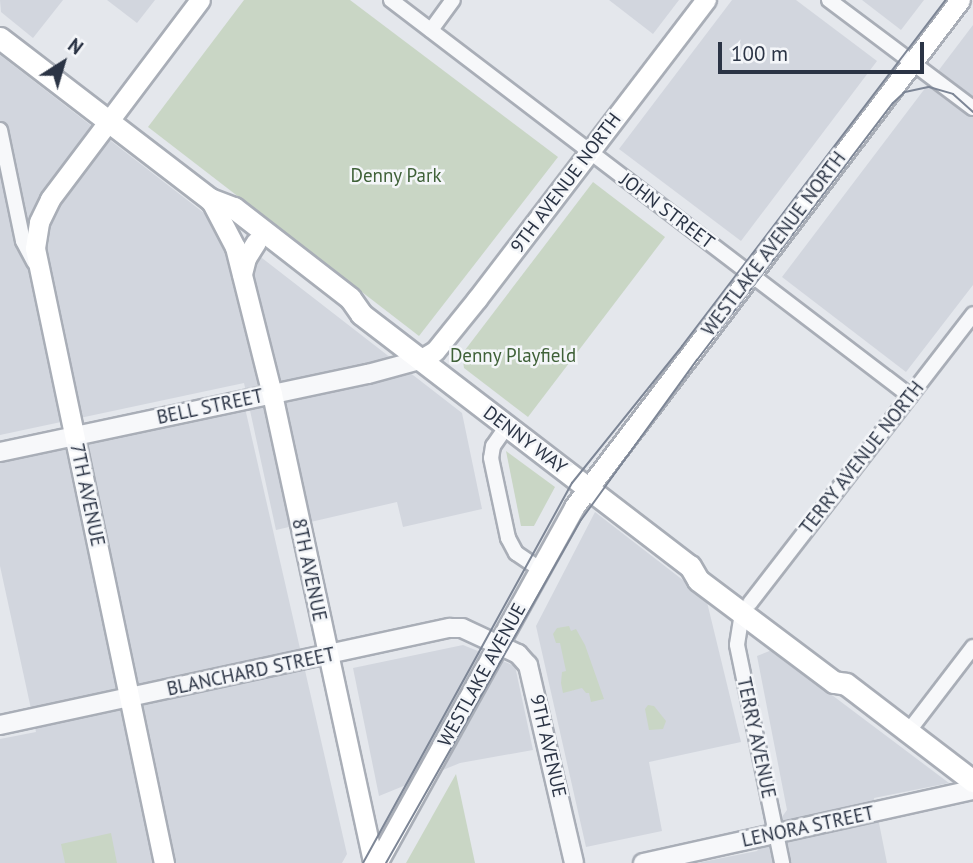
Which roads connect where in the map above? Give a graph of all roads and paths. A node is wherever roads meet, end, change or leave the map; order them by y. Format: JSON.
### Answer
{"nodes":[{"id":1,"x":200,"y":0,"type":"edge"},
{"id":2,"x":391,"y":0,"type":"edge"},
{"id":3,"x":453,"y":0,"type":"edge"},
{"id":4,"x":706,"y":0,"type":"edge"},
{"id":5,"x":830,"y":0,"type":"edge"},
{"id":6,"x":960,"y":0,"type":"edge"},
{"id":7,"x":431,"y":30,"type":"junction"},
{"id":8,"x":0,"y":38,"type":"edge"},
{"id":9,"x":912,"y":62,"type":"junction"},
{"id":10,"x":973,"y":108,"type":"edge"},
{"id":11,"x":108,"y":122,"type":"junction"},
{"id":12,"x":0,"y":130,"type":"edge"},
{"id":13,"x":589,"y":152,"type":"junction"},
{"id":14,"x":5,"y":177,"type":"edge"},
{"id":15,"x":210,"y":199,"type":"junction"},
{"id":16,"x":256,"y":242,"type":"junction"},
{"id":17,"x":39,"y":273,"type":"junction"},
{"id":18,"x":750,"y":275,"type":"junction"},
{"id":19,"x":242,"y":278,"type":"junction"},
{"id":20,"x":361,"y":314,"type":"junction"},
{"id":21,"x":973,"y":314,"type":"edge"},
{"id":22,"x":420,"y":359,"type":"junction"},
{"id":23,"x":272,"y":394,"type":"junction"},
{"id":24,"x":909,"y":397,"type":"junction"},
{"id":25,"x":507,"y":426,"type":"junction"},
{"id":26,"x":75,"y":436,"type":"junction"},
{"id":27,"x":0,"y":452,"type":"edge"},
{"id":28,"x":588,"y":488,"type":"junction"},
{"id":29,"x":540,"y":569,"type":"junction"},
{"id":30,"x":746,"y":608,"type":"junction"},
{"id":31,"x":499,"y":645,"type":"junction"},
{"id":32,"x":973,"y":647,"type":"edge"},
{"id":33,"x":328,"y":656,"type":"junction"},
{"id":34,"x":129,"y":696,"type":"junction"},
{"id":35,"x":0,"y":725,"type":"edge"},
{"id":36,"x":908,"y":732,"type":"junction"},
{"id":37,"x":973,"y":780,"type":"edge"},
{"id":38,"x":973,"y":790,"type":"edge"},
{"id":39,"x":776,"y":834,"type":"junction"},
{"id":40,"x":164,"y":863,"type":"edge"},
{"id":41,"x":375,"y":863,"type":"edge"},
{"id":42,"x":574,"y":863,"type":"edge"},
{"id":43,"x":643,"y":863,"type":"edge"},
{"id":44,"x":782,"y":863,"type":"edge"}],
"edges":[{"from":1,"to":11,"type":"main road"},
{"from":2,"to":7,"type":"street","name":"JOHN STREET"},
{"from":3,"to":7,"type":"street"},
{"from":4,"to":13,"type":"main road","name":"9TH AVENUE NORTH"},
{"from":5,"to":9,"type":"street"},
{"from":6,"to":9,"type":"main road","name":"WESTLAKE AVENUE NORTH"},
{"from":7,"to":13,"type":"street","name":"JOHN STREET"},
{"from":8,"to":11,"type":"main road","name":"DENNY WAY"},
{"from":9,"to":10,"type":"street"},
{"from":9,"to":18,"type":"main road","name":"WESTLAKE AVENUE NORTH"},
{"from":11,"to":15,"type":"main road","name":"DENNY WAY"},
{"from":11,"to":17,"type":"main road"},
{"from":12,"to":14,"type":"street","name":"7TH AVENUE"},
{"from":13,"to":18,"type":"street","name":"JOHN STREET"},
{"from":13,"to":22,"type":"main road","name":"9TH AVENUE NORTH"},
{"from":14,"to":17,"type":"street","name":"7TH AVENUE"},
{"from":15,"to":16,"type":"main road","name":"DENNY WAY"},
{"from":15,"to":19,"type":"main road","name":"8TH AVENUE"},
{"from":15,"to":20,"type":"main road","name":"DENNY WAY"},
{"from":16,"to":19,"type":"main road"},
{"from":16,"to":20,"type":"main road","name":"DENNY WAY"},
{"from":17,"to":26,"type":"main road","name":"7TH AVENUE"},
{"from":18,"to":24,"type":"street","name":"JOHN STREET"},
{"from":18,"to":28,"type":"main road","name":"WESTLAKE AVENUE NORTH"},
{"from":19,"to":23,"type":"main road","name":"8TH AVENUE"},
{"from":20,"to":22,"type":"main road","name":"DENNY WAY"},
{"from":21,"to":24,"type":"street","name":"TERRY AVENUE NORTH"},
{"from":22,"to":23,"type":"street","name":"BELL STREET"},
{"from":22,"to":25,"type":"main road","name":"DENNY WAY"},
{"from":23,"to":26,"type":"street","name":"BELL STREET"},
{"from":23,"to":33,"type":"main road","name":"8TH AVENUE"},
{"from":24,"to":30,"type":"street","name":"TERRY AVENUE NORTH"},
{"from":25,"to":28,"type":"main road","name":"DENNY WAY"},
{"from":25,"to":29,"type":"street"},
{"from":26,"to":27,"type":"street","name":"BELL STREET"},
{"from":26,"to":34,"type":"main road","name":"7TH AVENUE"},
{"from":28,"to":29,"type":"main road","name":"WESTLAKE AVENUE"},
{"from":28,"to":30,"type":"main road","name":"DENNY WAY"},
{"from":29,"to":31,"type":"main road","name":"WESTLAKE AVENUE"},
{"from":30,"to":36,"type":"main road","name":"DENNY WAY"},
{"from":30,"to":39,"type":"street","name":"TERRY AVENUE"},
{"from":31,"to":33,"type":"street","name":"BLANCHARD STREET"},
{"from":31,"to":41,"type":"main road","name":"WESTLAKE AVENUE"},
{"from":31,"to":42,"type":"street","name":"9TH AVENUE"},
{"from":32,"to":36,"type":"street"},
{"from":33,"to":34,"type":"street","name":"BLANCHARD STREET"},
{"from":33,"to":41,"type":"main road","name":"8TH AVENUE"},
{"from":34,"to":35,"type":"street","name":"BLANCHARD STREET"},
{"from":34,"to":40,"type":"main road","name":"7TH AVENUE"},
{"from":36,"to":37,"type":"main road","name":"DENNY WAY"},
{"from":38,"to":39,"type":"street","name":"LENORA STREET"},
{"from":39,"to":43,"type":"street","name":"LENORA STREET"},
{"from":39,"to":44,"type":"street","name":"TERRY AVENUE"}]}
